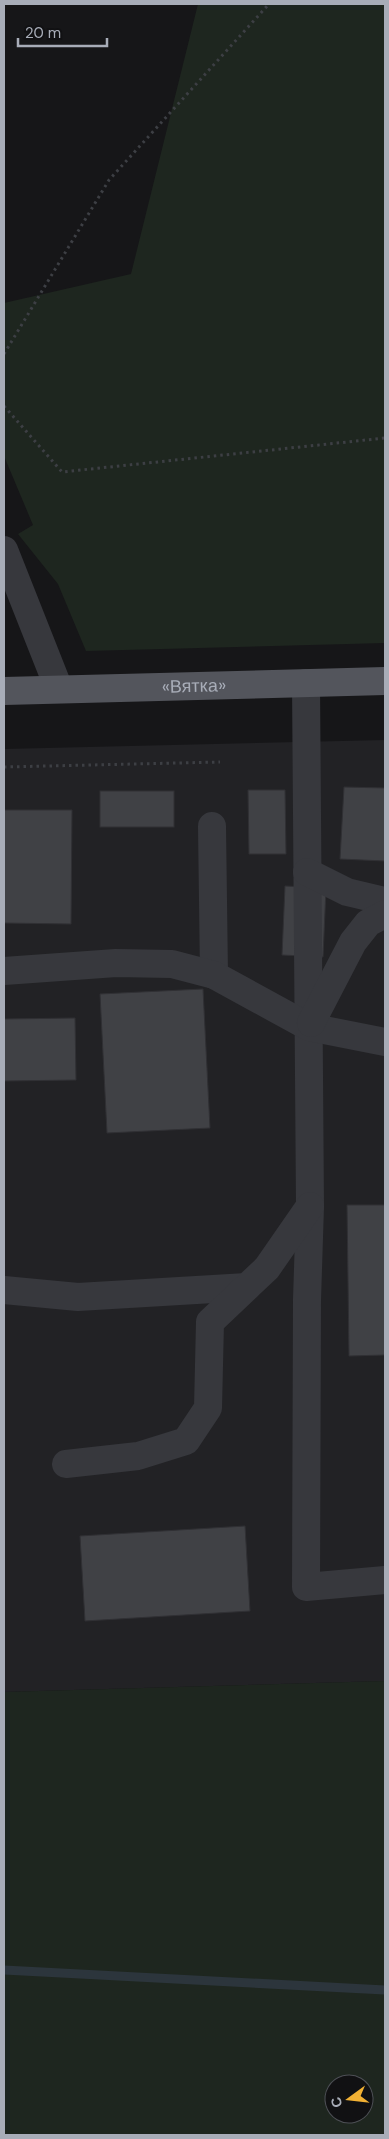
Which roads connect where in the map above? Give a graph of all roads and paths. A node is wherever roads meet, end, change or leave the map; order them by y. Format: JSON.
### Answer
{"nodes":[{"id":1,"x":269,"y":4,"type":"edge"},
{"id":2,"x":4,"y":354,"type":"edge"},
{"id":3,"x":4,"y":406,"type":"edge"},
{"id":4,"x":385,"y":438,"type":"edge"},
{"id":5,"x":4,"y":550,"type":"edge"},
{"id":6,"x":385,"y":681,"type":"edge"},
{"id":7,"x":306,"y":683,"type":"junction"},
{"id":8,"x":59,"y":689,"type":"junction"},
{"id":9,"x":4,"y":691,"type":"edge"},
{"id":10,"x":220,"y":762,"type":"dead end"},
{"id":11,"x":4,"y":766,"type":"edge"},
{"id":12,"x":212,"y":826,"type":"dead end"},
{"id":13,"x":307,"y":872,"type":"junction"},
{"id":14,"x":385,"y":901,"type":"edge"},
{"id":15,"x":385,"y":914,"type":"edge"},
{"id":16,"x":4,"y":971,"type":"edge"},
{"id":17,"x":214,"y":974,"type":"junction"},
{"id":18,"x":309,"y":1027,"type":"junction"},
{"id":19,"x":385,"y":1042,"type":"edge"},
{"id":20,"x":310,"y":1206,"type":"junction"},
{"id":21,"x":246,"y":1287,"type":"junction"},
{"id":22,"x":4,"y":1290,"type":"edge"},
{"id":23,"x":66,"y":1464,"type":"dead end"},
{"id":24,"x":385,"y":1580,"type":"edge"}],
"edges":[{"from":1,"to":2,"type":"path"},
{"from":3,"to":4,"type":"path"},
{"from":5,"to":8,"type":"street"},
{"from":6,"to":7,"type":"main road","name":"«Вятка»"},
{"from":7,"to":8,"type":"main road","name":"«Вятка»"},
{"from":7,"to":13,"type":"street"},
{"from":8,"to":9,"type":"main road","name":"«Вятка»"},
{"from":10,"to":11,"type":"path"},
{"from":12,"to":17,"type":"street"},
{"from":13,"to":14,"type":"street"},
{"from":13,"to":18,"type":"street"},
{"from":15,"to":18,"type":"street"},
{"from":16,"to":17,"type":"street"},
{"from":17,"to":18,"type":"street"},
{"from":18,"to":19,"type":"street"},
{"from":18,"to":20,"type":"street"},
{"from":20,"to":21,"type":"street"},
{"from":20,"to":24,"type":"street"},
{"from":21,"to":22,"type":"street"},
{"from":21,"to":23,"type":"street"}]}
